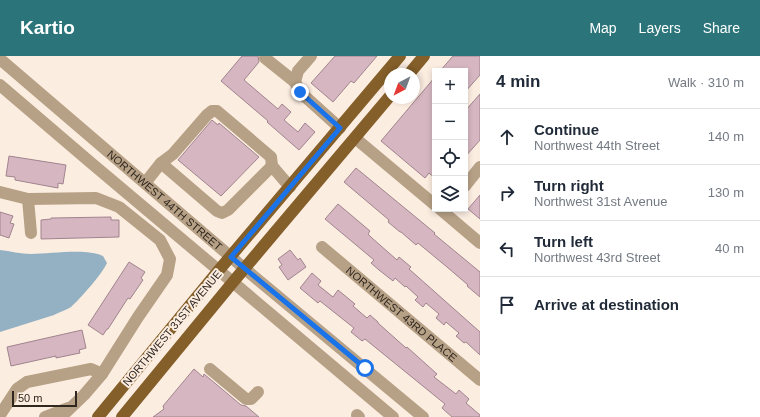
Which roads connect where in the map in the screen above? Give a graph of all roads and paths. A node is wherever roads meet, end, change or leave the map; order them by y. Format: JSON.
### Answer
{"nodes":[{"id":1,"x":311,"y":56,"type":"edge"},
{"id":2,"x":400,"y":56,"type":"edge"},
{"id":3,"x":424,"y":56,"type":"edge"},
{"id":4,"x":265,"y":58,"type":"dead end"},
{"id":5,"x":0,"y":59,"type":"edge"},
{"id":6,"x":414,"y":68,"type":"edge"},
{"id":7,"x":295,"y":82,"type":"junction"},
{"id":8,"x":0,"y":84,"type":"edge"},
{"id":9,"x":384,"y":103,"type":"edge"},
{"id":10,"x":340,"y":128,"type":"junction"},
{"id":11,"x":354,"y":138,"type":"junction"},
{"id":12,"x":161,"y":162,"type":"junction"},
{"id":13,"x":272,"y":166,"type":"junction"},
{"id":14,"x":480,"y":167,"type":"edge"},
{"id":15,"x":468,"y":182,"type":"edge"},
{"id":16,"x":145,"y":183,"type":"junction"},
{"id":17,"x":290,"y":186,"type":"junction"},
{"id":18,"x":0,"y":192,"type":"edge"},
{"id":19,"x":28,"y":199,"type":"junction"},
{"id":20,"x":432,"y":202,"type":"edge"},
{"id":21,"x":444,"y":212,"type":"edge"},
{"id":22,"x":31,"y":233,"type":"dead end"},
{"id":23,"x":480,"y":243,"type":"edge"},
{"id":24,"x":322,"y":247,"type":"dead end"},
{"id":25,"x":231,"y":257,"type":"junction"},
{"id":26,"x":244,"y":269,"type":"junction"},
{"id":27,"x":219,"y":270,"type":"junction"},
{"id":28,"x":233,"y":282,"type":"junction"},
{"id":29,"x":365,"y":368,"type":"junction"},
{"id":30,"x":210,"y":369,"type":"dead end"},
{"id":31,"x":102,"y":374,"type":"junction"},
{"id":32,"x":480,"y":380,"type":"edge"},
{"id":33,"x":353,"y":384,"type":"junction"},
{"id":34,"x":258,"y":392,"type":"dead end"},
{"id":35,"x":72,"y":407,"type":"junction"},
{"id":36,"x":0,"y":415,"type":"edge"},
{"id":37,"x":45,"y":417,"type":"edge"},
{"id":38,"x":61,"y":417,"type":"edge"},
{"id":39,"x":98,"y":417,"type":"edge"},
{"id":40,"x":122,"y":417,"type":"edge"},
{"id":41,"x":393,"y":417,"type":"edge"},
{"id":42,"x":423,"y":417,"type":"edge"}],
"edges":[{"from":1,"to":7,"type":"street"},
{"from":2,"to":10,"type":"main road","name":"NORTHWEST 31ST AVENUE"},
{"from":3,"to":6,"type":"main road"},
{"from":4,"to":7,"type":"street"},
{"from":5,"to":16,"type":"street","name":"NORTHWEST 44TH STREET"},
{"from":7,"to":10,"type":"street"},
{"from":8,"to":27,"type":"street","name":"NORTHWEST 44TH STREET"},
{"from":9,"to":11,"type":"main road","name":"NORTHWEST 31ST AVENUE"},
{"from":10,"to":17,"type":"main road","name":"NORTHWEST 31ST AVENUE"},
{"from":11,"to":20,"type":"street"},
{"from":11,"to":26,"type":"main road","name":"NORTHWEST 31ST AVENUE"},
{"from":12,"to":13,"type":"street"},
{"from":12,"to":13,"type":"street"},
{"from":12,"to":16,"type":"street"},
{"from":13,"to":17,"type":"street"},
{"from":14,"to":15,"type":"street"},
{"from":16,"to":25,"type":"street","name":"NORTHWEST 44TH STREET"},
{"from":17,"to":25,"type":"main road","name":"NORTHWEST 31ST AVENUE"},
{"from":18,"to":19,"type":"street"},
{"from":19,"to":22,"type":"street"},
{"from":19,"to":31,"type":"street"},
{"from":21,"to":23,"type":"street"},
{"from":24,"to":32,"type":"street","name":"NORTHWEST 43RD PLACE"},
{"from":25,"to":26,"type":"street","name":"NORTHWEST 44TH STREET"},
{"from":25,"to":27,"type":"main road","name":"NORTHWEST 31ST AVENUE"},
{"from":26,"to":28,"type":"main road","name":"NORTHWEST 31ST AVENUE"},
{"from":26,"to":29,"type":"street","name":"NORTHWEST 44TH STREET"},
{"from":27,"to":28,"type":"street","name":"NORTHWEST 44TH STREET"},
{"from":27,"to":39,"type":"main road","name":"NORTHWEST 31ST AVENUE"},
{"from":28,"to":33,"type":"street","name":"NORTHWEST 44TH STREET"},
{"from":28,"to":40,"type":"main road","name":"NORTHWEST 31ST AVENUE"},
{"from":29,"to":33,"type":"street"},
{"from":29,"to":42,"type":"street","name":"NORTHWEST 44TH STREET"},
{"from":30,"to":34,"type":"street"},
{"from":31,"to":35,"type":"street"},
{"from":31,"to":36,"type":"street"},
{"from":33,"to":41,"type":"street","name":"NORTHWEST 44TH STREET"},
{"from":35,"to":37,"type":"street"},
{"from":35,"to":38,"type":"street"}]}
